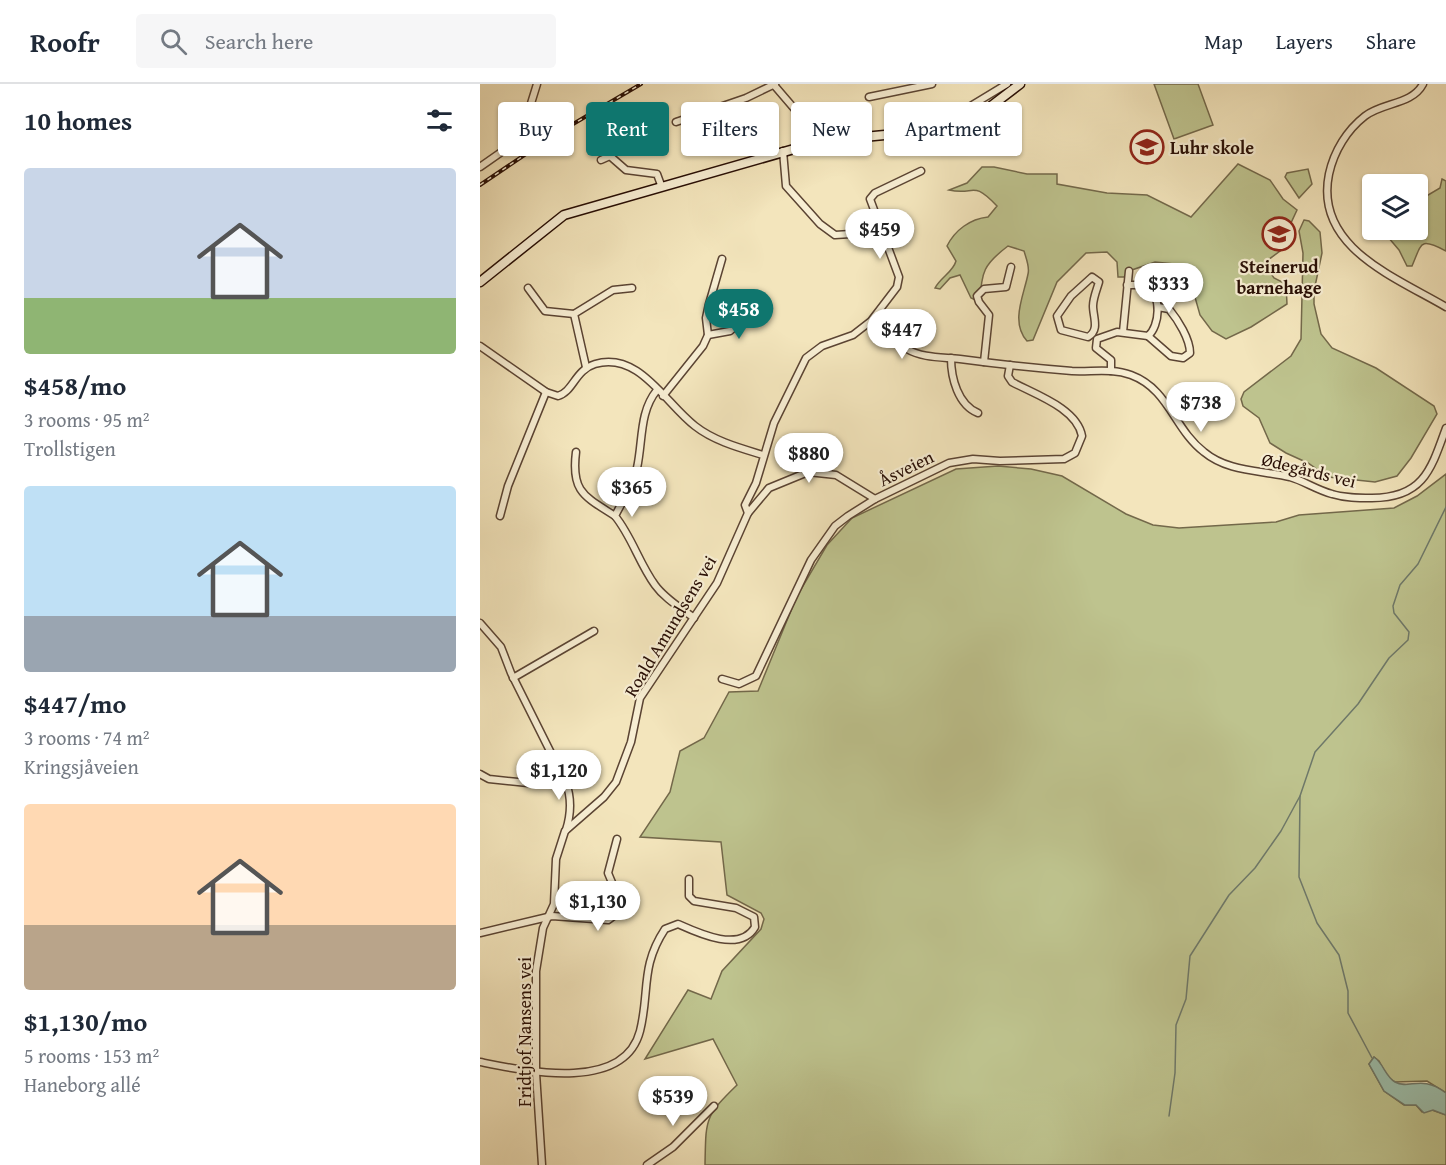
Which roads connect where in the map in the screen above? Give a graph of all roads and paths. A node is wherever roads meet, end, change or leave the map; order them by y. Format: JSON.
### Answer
{"nodes":[{"id":1,"x":537,"y":84,"type":"edge"},
{"id":2,"x":775,"y":84,"type":"edge"},
{"id":3,"x":932,"y":84,"type":"edge"},
{"id":4,"x":1423,"y":84,"type":"edge"},
{"id":5,"x":1013,"y":85,"type":"edge"},
{"id":6,"x":869,"y":97,"type":"dead end"},
{"id":7,"x":980,"y":102,"type":"edge"},
{"id":8,"x":791,"y":103,"type":"edge"},
{"id":9,"x":676,"y":122,"type":"dead end"},
{"id":10,"x":872,"y":137,"type":"edge"},
{"id":11,"x":791,"y":148,"type":"edge"},
{"id":12,"x":783,"y":150,"type":"junction"},
{"id":13,"x":601,"y":160,"type":"dead end"},
{"id":14,"x":480,"y":167,"type":"edge"},
{"id":15,"x":921,"y":171,"type":"dead end"},
{"id":16,"x":661,"y":185,"type":"junction"},
{"id":17,"x":882,"y":232,"type":"junction"},
{"id":18,"x":723,"y":259,"type":"dead end"},
{"id":19,"x":1011,"y":267,"type":"dead end"},
{"id":20,"x":1129,"y":271,"type":"dead end"},
{"id":21,"x":480,"y":282,"type":"edge"},
{"id":22,"x":1127,"y":285,"type":"junction"},
{"id":23,"x":528,"y":288,"type":"dead end"},
{"id":24,"x":632,"y":288,"type":"dead end"},
{"id":25,"x":1158,"y":307,"type":"junction"},
{"id":26,"x":1446,"y":307,"type":"edge"},
{"id":27,"x":758,"y":313,"type":"dead end"},
{"id":28,"x":574,"y":314,"type":"junction"},
{"id":29,"x":878,"y":315,"type":"junction"},
{"id":30,"x":1122,"y":332,"type":"junction"},
{"id":31,"x":708,"y":335,"type":"junction"},
{"id":32,"x":1148,"y":336,"type":"junction"},
{"id":33,"x":1095,"y":337,"type":"junction"},
{"id":34,"x":480,"y":346,"type":"edge"},
{"id":35,"x":951,"y":358,"type":"junction"},
{"id":36,"x":984,"y":362,"type":"junction"},
{"id":37,"x":1010,"y":365,"type":"junction"},
{"id":38,"x":586,"y":368,"type":"junction"},
{"id":39,"x":1111,"y":371,"type":"junction"},
{"id":40,"x":546,"y":392,"type":"junction"},
{"id":41,"x":660,"y":393,"type":"junction"},
{"id":42,"x":978,"y":413,"type":"dead end"},
{"id":43,"x":1446,"y":428,"type":"edge"},
{"id":44,"x":576,"y":452,"type":"dead end"},
{"id":45,"x":763,"y":455,"type":"junction"},
{"id":46,"x":875,"y":499,"type":"junction"},
{"id":47,"x":748,"y":513,"type":"junction"},
{"id":48,"x":500,"y":516,"type":"dead end"},
{"id":49,"x":615,"y":516,"type":"junction"},
{"id":50,"x":694,"y":618,"type":"junction"},
{"id":51,"x":480,"y":623,"type":"edge"},
{"id":52,"x":594,"y":631,"type":"dead end"},
{"id":53,"x":513,"y":678,"type":"junction"},
{"id":54,"x":722,"y":679,"type":"dead end"},
{"id":55,"x":559,"y":770,"type":"junction"},
{"id":56,"x":480,"y":774,"type":"edge"},
{"id":57,"x":567,"y":830,"type":"junction"},
{"id":58,"x":617,"y":839,"type":"dead end"},
{"id":59,"x":689,"y":879,"type":"dead end"},
{"id":60,"x":548,"y":917,"type":"junction"},
{"id":61,"x":480,"y":933,"type":"edge"},
{"id":62,"x":480,"y":1062,"type":"edge"},
{"id":63,"x":536,"y":1073,"type":"junction"},
{"id":64,"x":714,"y":1106,"type":"dead end"},
{"id":65,"x":542,"y":1165,"type":"edge"},
{"id":66,"x":647,"y":1165,"type":"edge"}],
"edges":[{"from":1,"to":14,"type":"street"},
{"from":2,"to":8,"type":"street"},
{"from":2,"to":9,"type":"street"},
{"from":3,"to":6,"type":"street"},
{"from":4,"to":26,"type":"street"},
{"from":5,"to":7,"type":"street"},
{"from":5,"to":10,"type":"street"},
{"from":11,"to":12,"type":"street"},
{"from":12,"to":16,"type":"street"},
{"from":12,"to":17,"type":"street"},
{"from":13,"to":16,"type":"street"},
{"from":15,"to":17,"type":"street","name":"Roald Amundsens vei"},
{"from":16,"to":21,"type":"street"},
{"from":17,"to":29,"type":"street","name":"Roald Amundsens vei"},
{"from":18,"to":31,"type":"street"},
{"from":19,"to":36,"type":"street"},
{"from":20,"to":22,"type":"street"},
{"from":22,"to":25,"type":"street"},
{"from":22,"to":30,"type":"street"},
{"from":23,"to":28,"type":"street"},
{"from":24,"to":28,"type":"street"},
{"from":25,"to":32,"type":"street"},
{"from":25,"to":32,"type":"street"},
{"from":27,"to":31,"type":"street"},
{"from":28,"to":38,"type":"street"},
{"from":29,"to":35,"type":"street","name":"Ødegårds vei"},
{"from":29,"to":45,"type":"street","name":"Roald Amundsens vei"},
{"from":30,"to":32,"type":"street"},
{"from":30,"to":33,"type":"street"},
{"from":31,"to":41,"type":"street"},
{"from":33,"to":33,"type":"street"},
{"from":33,"to":39,"type":"street"},
{"from":34,"to":40,"type":"street"},
{"from":35,"to":36,"type":"street","name":"Ødegårds vei"},
{"from":35,"to":42,"type":"street"},
{"from":36,"to":37,"type":"street","name":"Ødegårds vei"},
{"from":37,"to":39,"type":"street","name":"Ødegårds vei"},
{"from":37,"to":46,"type":"street","name":"Åsveien"},
{"from":38,"to":40,"type":"street"},
{"from":38,"to":41,"type":"street"},
{"from":39,"to":43,"type":"street","name":"Ødegårds vei"},
{"from":40,"to":48,"type":"street"},
{"from":41,"to":45,"type":"street"},
{"from":41,"to":49,"type":"street"},
{"from":44,"to":49,"type":"street"},
{"from":45,"to":47,"type":"street","name":"Roald Amundsens vei"},
{"from":46,"to":47,"type":"street"},
{"from":46,"to":54,"type":"street","name":"Åsveien"},
{"from":47,"to":50,"type":"street","name":"Roald Amundsens vei"},
{"from":49,"to":50,"type":"street"},
{"from":50,"to":57,"type":"street","name":"Roald Amundsens vei"},
{"from":51,"to":53,"type":"street","name":"Fridtjof Nansens vei"},
{"from":52,"to":53,"type":"street"},
{"from":53,"to":55,"type":"street","name":"Fridtjof Nansens vei"},
{"from":55,"to":56,"type":"street"},
{"from":55,"to":57,"type":"street","name":"Fridtjof Nansens vei"},
{"from":57,"to":60,"type":"street","name":"Fridtjof Nansens vei"},
{"from":58,"to":60,"type":"street"},
{"from":59,"to":63,"type":"street"},
{"from":60,"to":61,"type":"street"},
{"from":60,"to":63,"type":"street","name":"Fridtjof Nansens vei"},
{"from":62,"to":63,"type":"street"},
{"from":63,"to":65,"type":"street","name":"Fridtjof Nansens vei"},
{"from":64,"to":66,"type":"street"}]}
